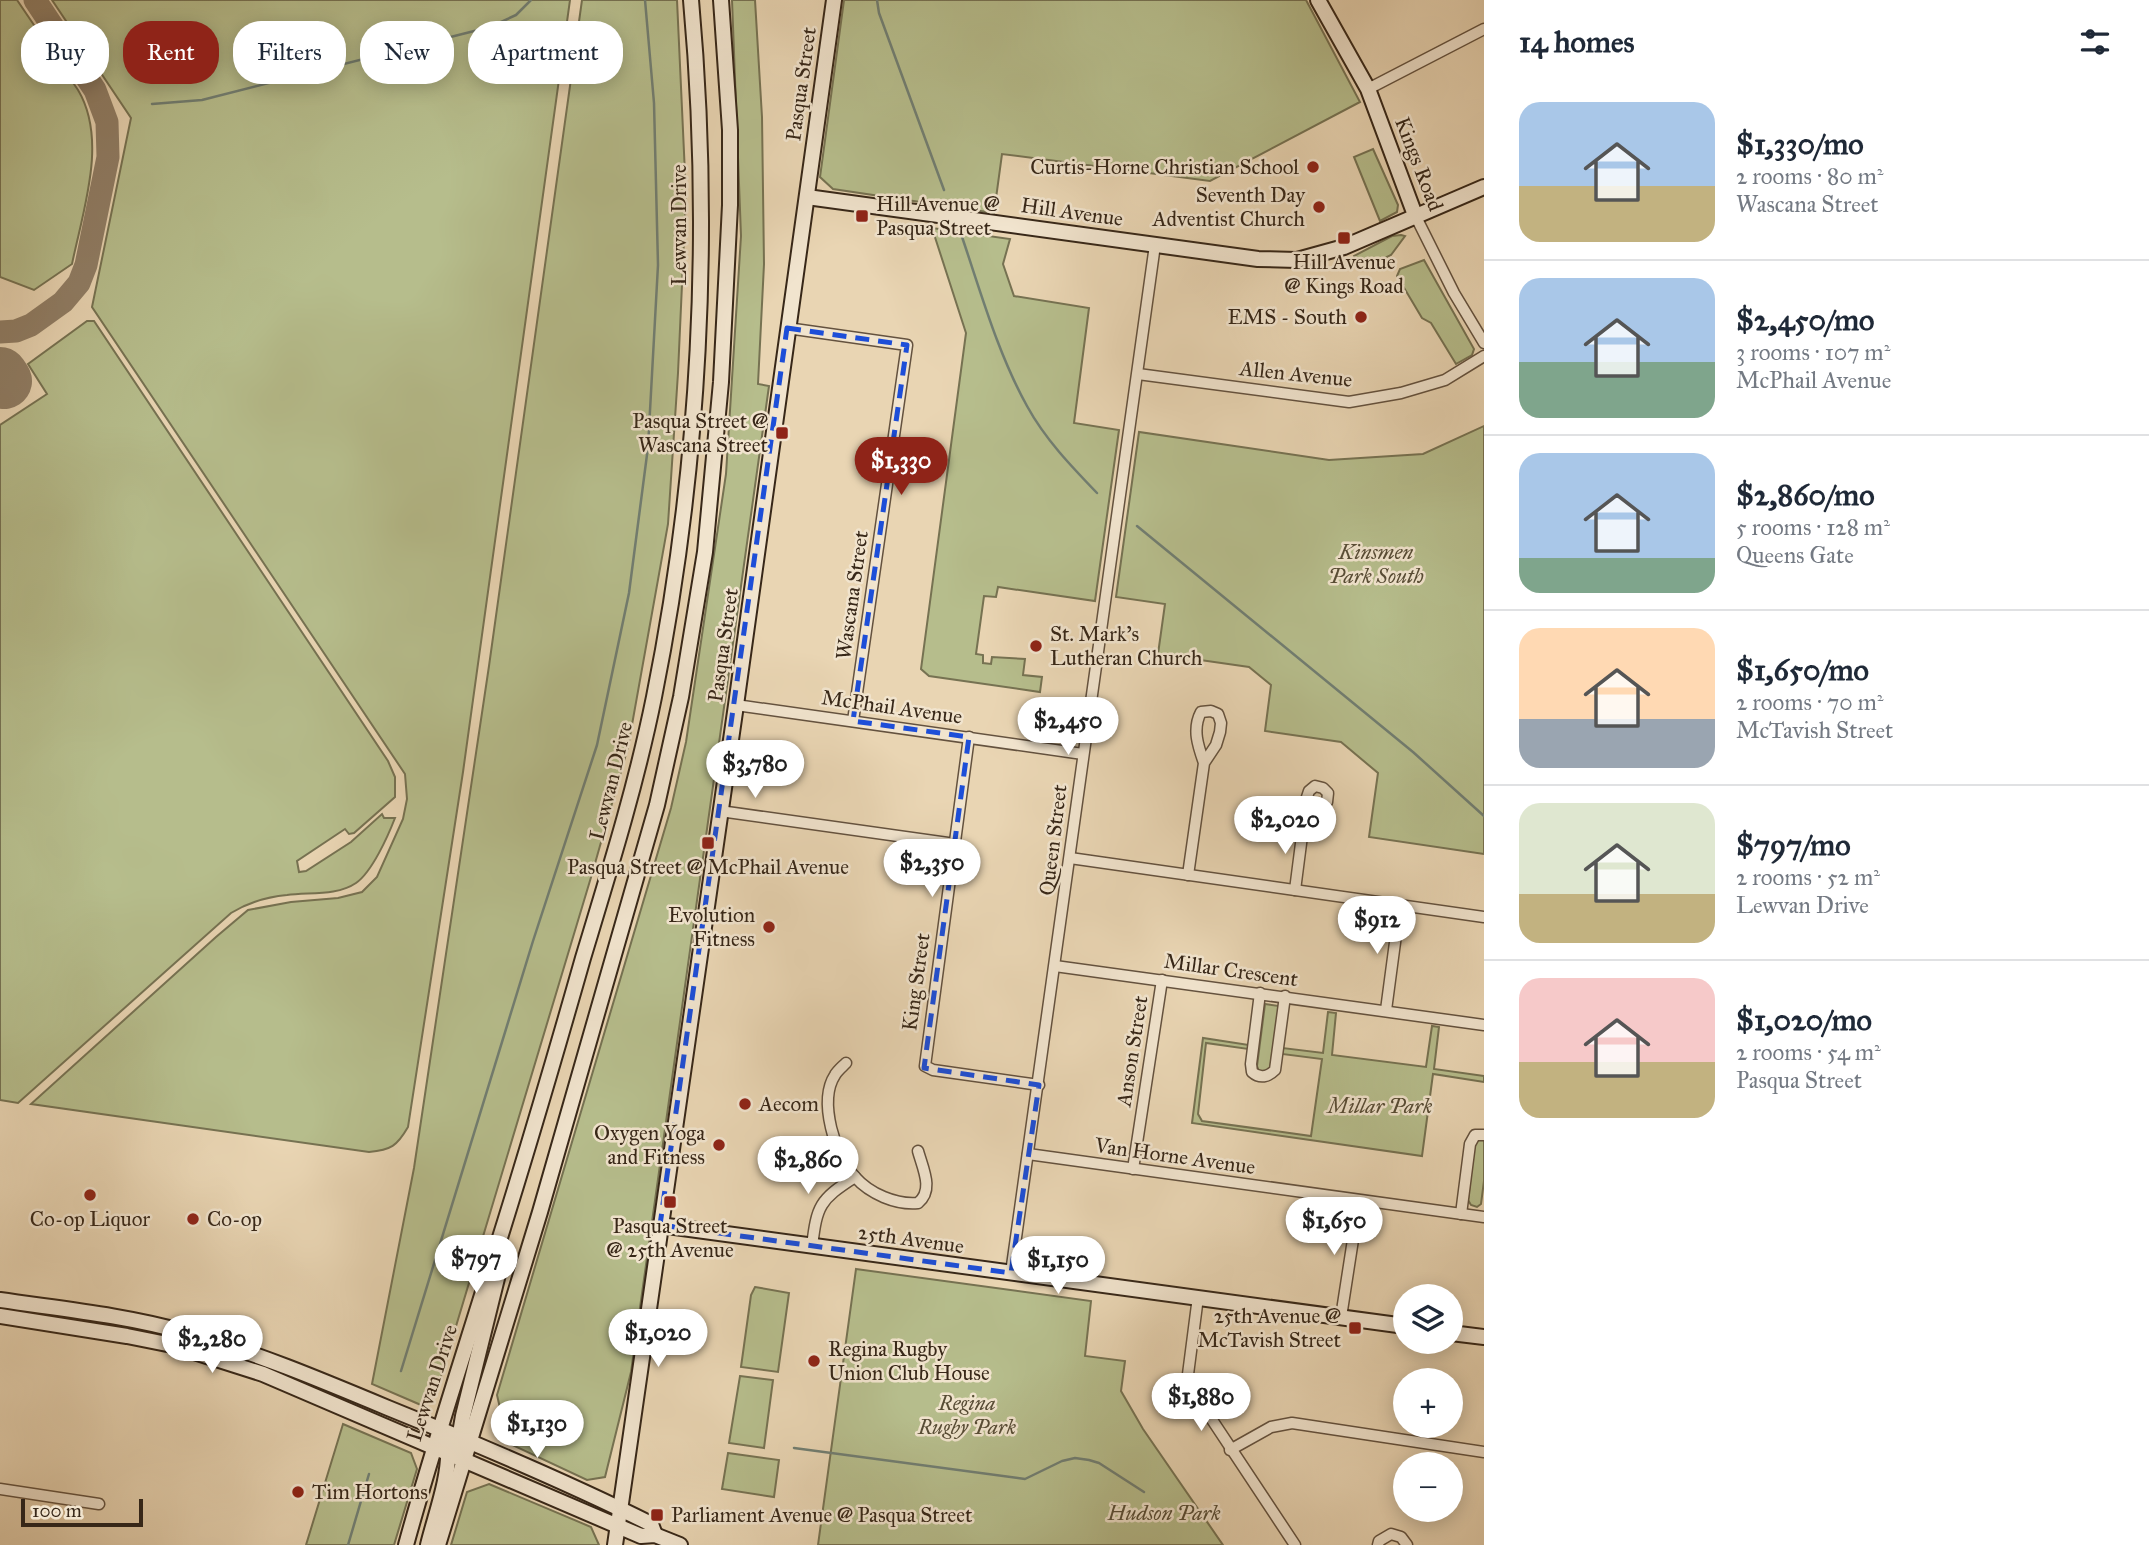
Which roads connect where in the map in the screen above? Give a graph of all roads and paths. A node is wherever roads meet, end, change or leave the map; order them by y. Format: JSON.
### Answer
{"nodes":[{"id":1,"x":691,"y":0,"type":"edge"},
{"id":2,"x":721,"y":0,"type":"edge"},
{"id":3,"x":834,"y":0,"type":"edge"},
{"id":4,"x":1318,"y":0,"type":"edge"},
{"id":5,"x":1484,"y":29,"type":"edge"},
{"id":6,"x":1368,"y":89,"type":"junction"},
{"id":7,"x":1484,"y":187,"type":"edge"},
{"id":8,"x":807,"y":197,"type":"junction"},
{"id":9,"x":1415,"y":215,"type":"junction"},
{"id":10,"x":1156,"y":245,"type":"junction"},
{"id":11,"x":787,"y":328,"type":"junction"},
{"id":12,"x":1484,"y":343,"type":"edge"},
{"id":13,"x":1484,"y":356,"type":"edge"},
{"id":14,"x":1139,"y":374,"type":"junction"},
{"id":15,"x":736,"y":705,"type":"junction"},
{"id":16,"x":853,"y":721,"type":"junction"},
{"id":17,"x":969,"y":737,"type":"junction"},
{"id":18,"x":1083,"y":754,"type":"junction"},
{"id":19,"x":1204,"y":763,"type":"junction"},
{"id":20,"x":720,"y":811,"type":"junction"},
{"id":21,"x":1305,"y":827,"type":"dead end"},
{"id":22,"x":954,"y":844,"type":"junction"},
{"id":23,"x":1070,"y":858,"type":"junction"},
{"id":24,"x":1188,"y":874,"type":"junction"},
{"id":25,"x":1295,"y":890,"type":"junction"},
{"id":26,"x":1400,"y":905,"type":"junction"},
{"id":27,"x":1484,"y":917,"type":"edge"},
{"id":28,"x":1055,"y":966,"type":"junction"},
{"id":29,"x":1162,"y":980,"type":"junction"},
{"id":30,"x":1260,"y":993,"type":"junction"},
{"id":31,"x":1285,"y":996,"type":"junction"},
{"id":32,"x":1386,"y":1010,"type":"junction"},
{"id":33,"x":1484,"y":1025,"type":"edge"},
{"id":34,"x":846,"y":1063,"type":"dead end"},
{"id":35,"x":1039,"y":1085,"type":"junction"},
{"id":36,"x":1484,"y":1135,"type":"edge"},
{"id":37,"x":918,"y":1151,"type":"dead end"},
{"id":38,"x":1028,"y":1154,"type":"junction"},
{"id":39,"x":524,"y":1160,"type":"junction"},
{"id":40,"x":1133,"y":1169,"type":"junction"},
{"id":41,"x":855,"y":1177,"type":"junction"},
{"id":42,"x":1359,"y":1201,"type":"junction"},
{"id":43,"x":1461,"y":1214,"type":"junction"},
{"id":44,"x":1484,"y":1217,"type":"edge"},
{"id":45,"x":660,"y":1225,"type":"junction"},
{"id":46,"x":812,"y":1246,"type":"junction"},
{"id":47,"x":1011,"y":1273,"type":"junction"},
{"id":48,"x":1198,"y":1297,"type":"junction"},
{"id":49,"x":0,"y":1300,"type":"edge"},
{"id":50,"x":0,"y":1316,"type":"edge"},
{"id":51,"x":1341,"y":1317,"type":"junction"},
{"id":52,"x":1393,"y":1324,"type":"edge"},
{"id":53,"x":1463,"y":1334,"type":"edge"},
{"id":54,"x":1484,"y":1337,"type":"edge"},
{"id":55,"x":439,"y":1428,"type":"junction"},
{"id":56,"x":433,"y":1449,"type":"junction"},
{"id":57,"x":459,"y":1450,"type":"junction"},
{"id":58,"x":1230,"y":1450,"type":"junction"},
{"id":59,"x":1484,"y":1452,"type":"edge"},
{"id":60,"x":522,"y":1485,"type":"junction"},
{"id":61,"x":0,"y":1489,"type":"edge"},
{"id":62,"x":99,"y":1504,"type":"dead end"},
{"id":63,"x":620,"y":1509,"type":"junction"},
{"id":64,"x":618,"y":1525,"type":"junction"},
{"id":65,"x":655,"y":1535,"type":"junction"},
{"id":66,"x":406,"y":1545,"type":"edge"},
{"id":67,"x":428,"y":1545,"type":"edge"},
{"id":68,"x":438,"y":1545,"type":"edge"},
{"id":69,"x":615,"y":1545,"type":"edge"},
{"id":70,"x":680,"y":1545,"type":"edge"},
{"id":71,"x":1295,"y":1545,"type":"edge"},
{"id":72,"x":1378,"y":1545,"type":"edge"},
{"id":73,"x":1407,"y":1545,"type":"edge"}],
"edges":[{"from":1,"to":39,"type":"main road","name":"Lewvan Drive"},
{"from":2,"to":57,"type":"main road"},
{"from":3,"to":8,"type":"main road","name":"Pasqua Street"},
{"from":4,"to":6,"type":"main road","name":"Kings Road"},
{"from":5,"to":6,"type":"street"},
{"from":6,"to":9,"type":"main road","name":"Kings Road"},
{"from":7,"to":9,"type":"main road","name":"Hill Avenue"},
{"from":8,"to":10,"type":"main road","name":"Hill Avenue"},
{"from":8,"to":11,"type":"main road","name":"Pasqua Street"},
{"from":9,"to":10,"type":"main road","name":"Hill Avenue"},
{"from":9,"to":12,"type":"street","name":"Kings Road"},
{"from":10,"to":14,"type":"street","name":"Queen Street"},
{"from":11,"to":15,"type":"main road","name":"Pasqua Street"},
{"from":11,"to":16,"type":"street","name":"Wascana Street"},
{"from":13,"to":14,"type":"street","name":"Allen Avenue"},
{"from":14,"to":18,"type":"street","name":"Queen Street"},
{"from":15,"to":16,"type":"street","name":"McPhail Avenue"},
{"from":15,"to":20,"type":"main road","name":"Pasqua Street"},
{"from":16,"to":17,"type":"street","name":"McPhail Avenue"},
{"from":17,"to":18,"type":"street","name":"McPhail Avenue"},
{"from":17,"to":22,"type":"street","name":"King Street"},
{"from":18,"to":23,"type":"street","name":"Queen Street"},
{"from":19,"to":19,"type":"street"},
{"from":19,"to":24,"type":"street"},
{"from":20,"to":22,"type":"street"},
{"from":20,"to":45,"type":"main road","name":"Pasqua Street"},
{"from":21,"to":25,"type":"street"},
{"from":22,"to":35,"type":"street","name":"King Street"},
{"from":23,"to":24,"type":"street"},
{"from":23,"to":28,"type":"street","name":"Queen Street"},
{"from":24,"to":25,"type":"street"},
{"from":25,"to":26,"type":"street"},
{"from":26,"to":27,"type":"street"},
{"from":26,"to":32,"type":"street"},
{"from":28,"to":29,"type":"street","name":"Millar Crescent"},
{"from":28,"to":35,"type":"street","name":"Queen Street"},
{"from":29,"to":30,"type":"street","name":"Millar Crescent"},
{"from":29,"to":40,"type":"street","name":"Anson Street"},
{"from":30,"to":31,"type":"street","name":"Millar Crescent"},
{"from":30,"to":31,"type":"street"},
{"from":31,"to":32,"type":"street","name":"Millar Crescent"},
{"from":32,"to":33,"type":"street","name":"Millar Crescent"},
{"from":34,"to":41,"type":"street"},
{"from":35,"to":38,"type":"street","name":"Queen Street"},
{"from":36,"to":43,"type":"street"},
{"from":37,"to":41,"type":"street"},
{"from":38,"to":40,"type":"street","name":"Van Horne Avenue"},
{"from":38,"to":47,"type":"street","name":"Queen Street"},
{"from":39,"to":55,"type":"main road","name":"Lewvan Drive"},
{"from":39,"to":57,"type":"main road"},
{"from":40,"to":42,"type":"street","name":"Van Horne Avenue"},
{"from":41,"to":46,"type":"street"},
{"from":42,"to":43,"type":"street","name":"Van Horne Avenue"},
{"from":42,"to":51,"type":"street"},
{"from":43,"to":44,"type":"street","name":"Van Horne Avenue"},
{"from":45,"to":46,"type":"main road","name":"25th Avenue"},
{"from":45,"to":63,"type":"main road","name":"Pasqua Street"},
{"from":46,"to":47,"type":"main road","name":"25th Avenue"},
{"from":47,"to":48,"type":"main road","name":"25th Avenue"},
{"from":48,"to":51,"type":"main road","name":"25th Avenue"},
{"from":48,"to":58,"type":"street"},
{"from":49,"to":55,"type":"main road"},
{"from":50,"to":56,"type":"main road"},
{"from":51,"to":52,"type":"main road","name":"25th Avenue"},
{"from":53,"to":54,"type":"main road"},
{"from":55,"to":56,"type":"main road","name":"Lewvan Drive"},
{"from":55,"to":57,"type":"main road"},
{"from":56,"to":57,"type":"main road"},
{"from":56,"to":66,"type":"main road","name":"Lewvan Drive"},
{"from":57,"to":60,"type":"main road"},
{"from":57,"to":63,"type":"main road"},
{"from":57,"to":67,"type":"main road"},
{"from":57,"to":68,"type":"main road"},
{"from":58,"to":59,"type":"street"},
{"from":58,"to":71,"type":"street"},
{"from":60,"to":63,"type":"main road"},
{"from":60,"to":64,"type":"main road"},
{"from":61,"to":62,"type":"street"},
{"from":63,"to":64,"type":"main road","name":"Pasqua Street"},
{"from":63,"to":65,"type":"main road"},
{"from":64,"to":65,"type":"main road"},
{"from":64,"to":69,"type":"main road","name":"Pasqua Street"},
{"from":65,"to":70,"type":"main road"},
{"from":72,"to":73,"type":"street"}]}
